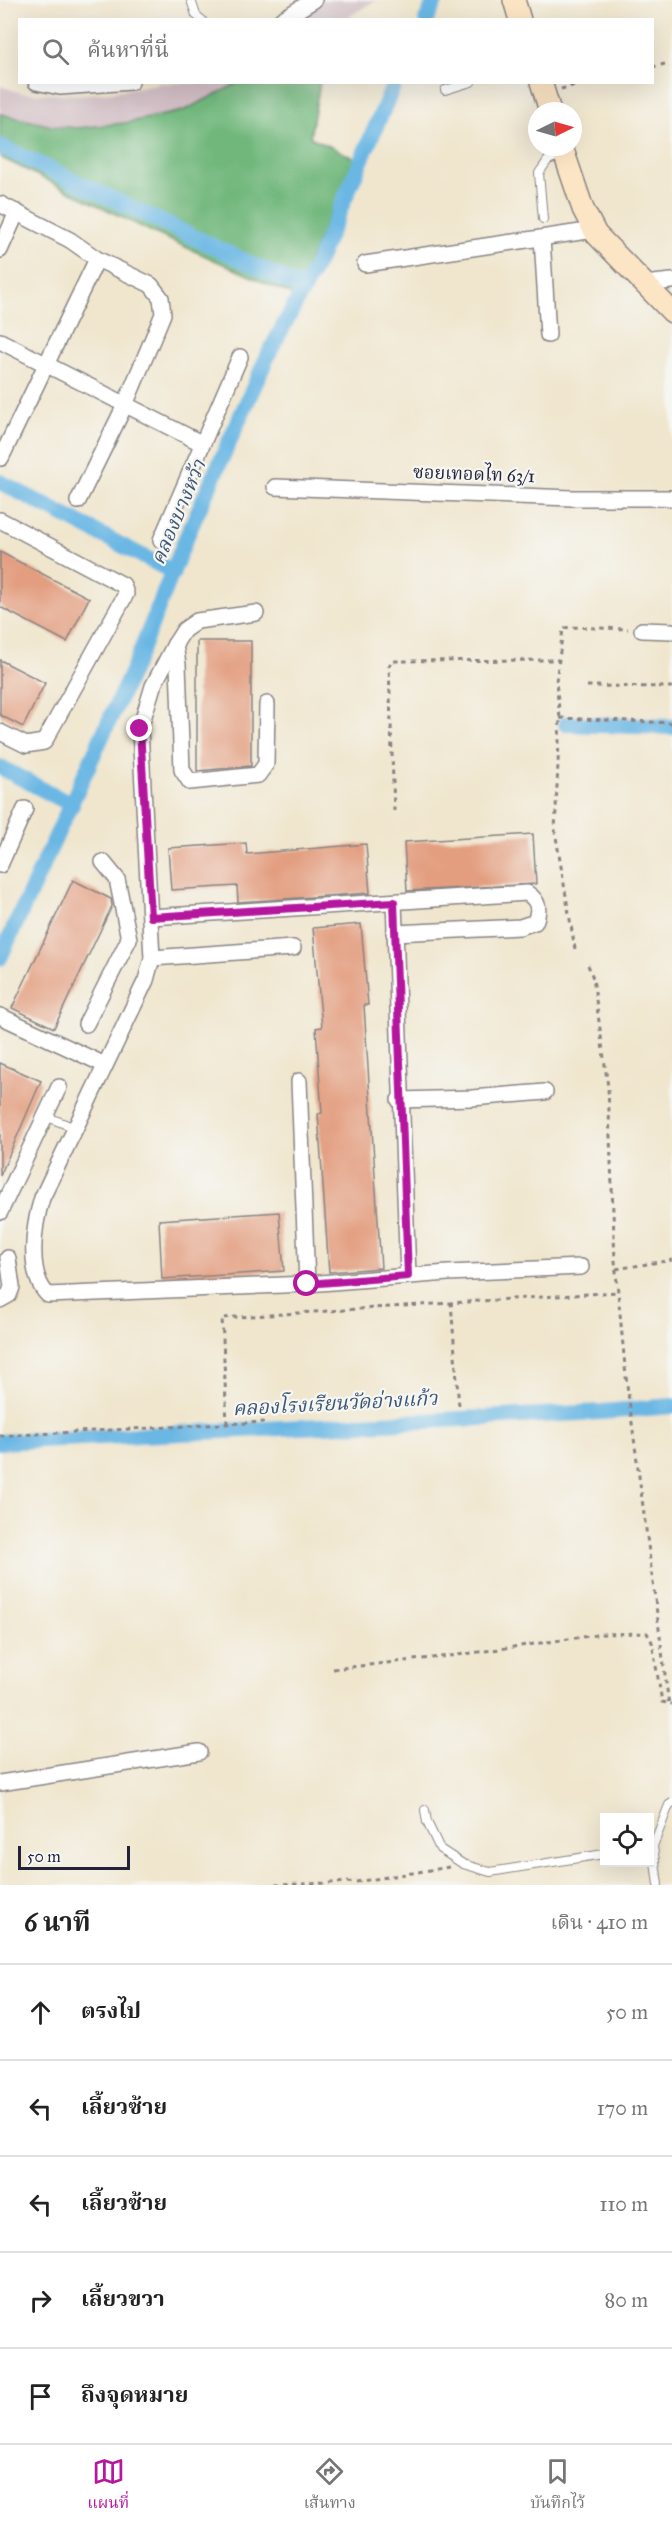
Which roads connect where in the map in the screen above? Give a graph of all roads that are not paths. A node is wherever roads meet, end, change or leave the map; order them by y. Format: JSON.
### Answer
{"nodes":[{"id":1,"x":191,"y":0,"type":"edge"},
{"id":2,"x":314,"y":0,"type":"edge"},
{"id":3,"x":514,"y":0,"type":"edge"},
{"id":4,"x":200,"y":18,"type":"edge"},
{"id":5,"x":284,"y":18,"type":"edge"},
{"id":6,"x":519,"y":18,"type":"edge"},
{"id":7,"x":46,"y":84,"type":"edge"},
{"id":8,"x":103,"y":84,"type":"edge"},
{"id":9,"x":464,"y":84,"type":"edge"},
{"id":10,"x":445,"y":90,"type":"dead end"},
{"id":11,"x":554,"y":156,"type":"edge"},
{"id":12,"x":565,"y":156,"type":"edge"},
{"id":13,"x":0,"y":204,"type":"edge"},
{"id":14,"x":17,"y":212,"type":"junction"},
{"id":15,"x":543,"y":219,"type":"dead end"},
{"id":16,"x":594,"y":230,"type":"junction"},
{"id":17,"x":542,"y":238,"type":"junction"},
{"id":18,"x":0,"y":250,"type":"edge"},
{"id":19,"x":96,"y":259,"type":"junction"},
{"id":20,"x":365,"y":264,"type":"dead end"},
{"id":21,"x":672,"y":281,"type":"edge"},
{"id":22,"x":644,"y":284,"type":"junction"},
{"id":23,"x":672,"y":312,"type":"edge"},
{"id":24,"x":548,"y":335,"type":"dead end"},
{"id":25,"x":0,"y":341,"type":"edge"},
{"id":26,"x":240,"y":357,"type":"dead end"},
{"id":27,"x":46,"y":363,"type":"junction"},
{"id":28,"x":125,"y":405,"type":"junction"},
{"id":29,"x":201,"y":443,"type":"junction"},
{"id":30,"x":1,"y":458,"type":"edge"},
{"id":31,"x":275,"y":487,"type":"dead end"},
{"id":32,"x":672,"y":498,"type":"edge"},
{"id":33,"x":78,"y":501,"type":"dead end"},
{"id":34,"x":0,"y":520,"type":"edge"},
{"id":35,"x":162,"y":540,"type":"dead end"},
{"id":36,"x":256,"y":613,"type":"dead end"},
{"id":37,"x":642,"y":630,"type":"road end"},
{"id":38,"x":672,"y":631,"type":"edge"},
{"id":39,"x":175,"y":644,"type":"junction"},
{"id":40,"x":267,"y":704,"type":"dead end"},
{"id":41,"x":0,"y":732,"type":"edge"},
{"id":42,"x":25,"y":809,"type":"dead end"},
{"id":43,"x":103,"y":862,"type":"dead end"},
{"id":44,"x":0,"y":866,"type":"edge"},
{"id":45,"x":394,"y":902,"type":"junction"},
{"id":46,"x":151,"y":917,"type":"junction"},
{"id":47,"x":394,"y":933,"type":"junction"},
{"id":48,"x":129,"y":939,"type":"junction"},
{"id":49,"x":153,"y":939,"type":"junction"},
{"id":50,"x":293,"y":948,"type":"dead end"},
{"id":51,"x":152,"y":958,"type":"junction"},
{"id":52,"x":0,"y":1016,"type":"edge"},
{"id":53,"x":86,"y":1024,"type":"dead end"},
{"id":54,"x":105,"y":1065,"type":"junction"},
{"id":55,"x":299,"y":1081,"type":"dead end"},
{"id":56,"x":59,"y":1086,"type":"dead end"},
{"id":57,"x":545,"y":1092,"type":"dead end"},
{"id":58,"x":399,"y":1100,"type":"junction"},
{"id":59,"x":45,"y":1116,"type":"junction"},
{"id":60,"x":75,"y":1128,"type":"junction"},
{"id":61,"x":0,"y":1212,"type":"edge"},
{"id":62,"x":34,"y":1256,"type":"junction"},
{"id":63,"x":4,"y":1258,"type":"edge"},
{"id":64,"x":581,"y":1267,"type":"dead end"},
{"id":65,"x":408,"y":1276,"type":"junction"},
{"id":66,"x":307,"y":1284,"type":"junction"},
{"id":67,"x":0,"y":1300,"type":"edge"},
{"id":68,"x":199,"y":1752,"type":"dead end"},
{"id":69,"x":0,"y":1783,"type":"edge"},
{"id":70,"x":672,"y":1803,"type":"edge"},
{"id":71,"x":425,"y":1810,"type":"dead end"},
{"id":72,"x":663,"y":1819,"type":"junction"},
{"id":73,"x":672,"y":1824,"type":"edge"},
{"id":74,"x":654,"y":1839,"type":"edge"},
{"id":75,"x":600,"y":1855,"type":"edge"},
{"id":76,"x":654,"y":1863,"type":"edge"},
{"id":77,"x":658,"y":1885,"type":"edge"}],
"edges":[{"from":1,"to":4,"type":"lane"},
{"from":2,"to":5,"type":"street"},
{"from":3,"to":6,"type":"main road"},
{"from":7,"to":8,"type":"street"},
{"from":9,"to":10,"type":"lane"},
{"from":11,"to":15,"type":"lane"},
{"from":12,"to":16,"type":"main road"},
{"from":13,"to":14,"type":"street"},
{"from":14,"to":18,"type":"street"},
{"from":14,"to":19,"type":"street"},
{"from":16,"to":17,"type":"street"},
{"from":16,"to":22,"type":"main road"},
{"from":17,"to":20,"type":"street"},
{"from":17,"to":24,"type":"street"},
{"from":19,"to":27,"type":"street"},
{"from":19,"to":28,"type":"street"},
{"from":21,"to":22,"type":"street"},
{"from":22,"to":23,"type":"main road"},
{"from":25,"to":27,"type":"street"},
{"from":26,"to":29,"type":"street"},
{"from":27,"to":28,"type":"street"},
{"from":27,"to":30,"type":"street"},
{"from":28,"to":29,"type":"street"},
{"from":28,"to":33,"type":"street"},
{"from":29,"to":35,"type":"street"},
{"from":31,"to":32,"type":"street","name":"ซอยเทอดไท 63/1"},
{"from":34,"to":41,"type":"street"},
{"from":36,"to":39,"type":"street"},
{"from":37,"to":38,"type":"street"},
{"from":39,"to":40,"type":"street"},
{"from":39,"to":46,"type":"street"},
{"from":42,"to":44,"type":"street"},
{"from":43,"to":48,"type":"street"},
{"from":45,"to":46,"type":"street"},
{"from":45,"to":47,"type":"street"},
{"from":45,"to":47,"type":"street"},
{"from":46,"to":49,"type":"street"},
{"from":47,"to":58,"type":"street"},
{"from":48,"to":49,"type":"lane"},
{"from":48,"to":53,"type":"street"},
{"from":49,"to":51,"type":"street"},
{"from":50,"to":51,"type":"street"},
{"from":51,"to":54,"type":"street"},
{"from":52,"to":54,"type":"street"},
{"from":54,"to":60,"type":"street"},
{"from":55,"to":66,"type":"street"},
{"from":56,"to":59,"type":"street"},
{"from":57,"to":58,"type":"street"},
{"from":58,"to":65,"type":"street"},
{"from":59,"to":60,"type":"lane"},
{"from":59,"to":61,"type":"street"},
{"from":60,"to":62,"type":"street"},
{"from":62,"to":63,"type":"street"},
{"from":62,"to":66,"type":"street"},
{"from":63,"to":67,"type":"street"},
{"from":64,"to":65,"type":"street"},
{"from":65,"to":66,"type":"street"},
{"from":68,"to":69,"type":"street"},
{"from":70,"to":72,"type":"lane"},
{"from":71,"to":75,"type":"lane"},
{"from":72,"to":73,"type":"lane"},
{"from":72,"to":74,"type":"lane"},
{"from":76,"to":77,"type":"lane"}]}
